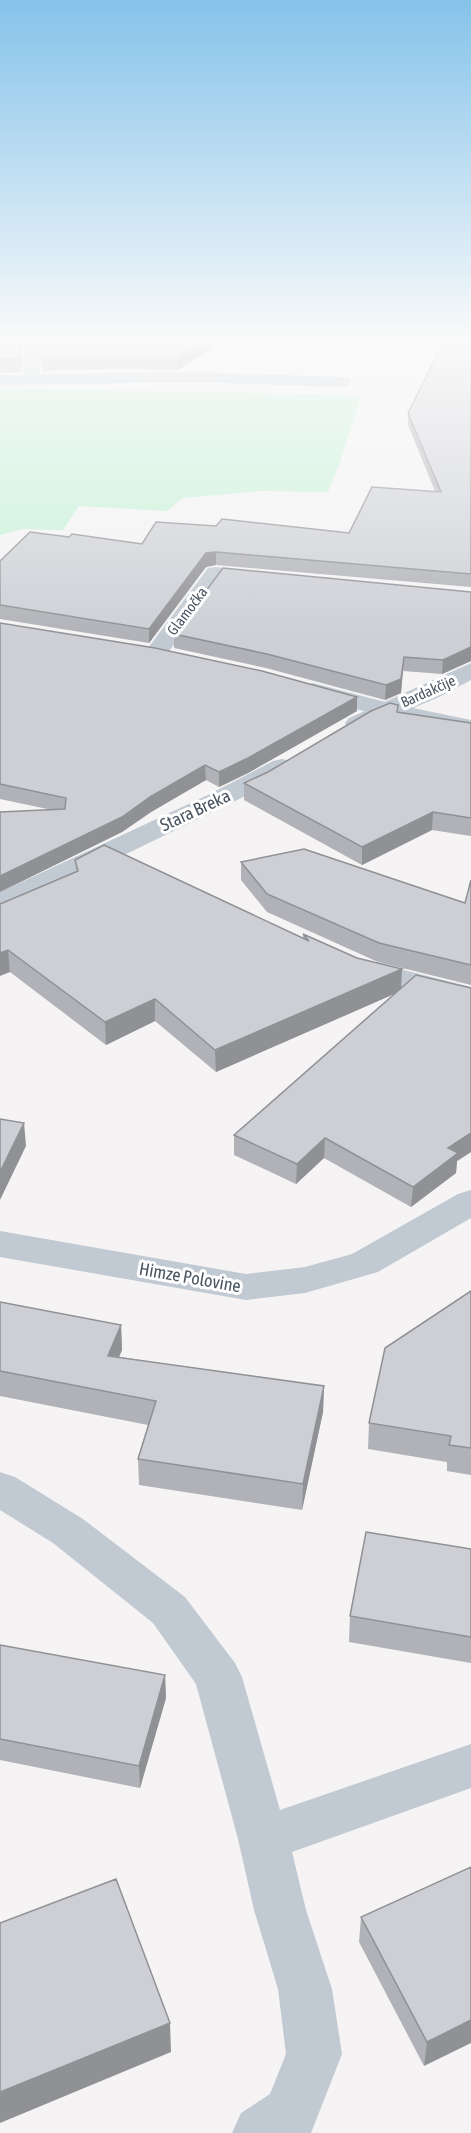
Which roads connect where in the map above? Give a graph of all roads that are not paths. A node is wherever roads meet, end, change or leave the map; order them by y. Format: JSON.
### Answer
{"nodes":[{"id":1,"x":239,"y":575,"type":"edge"},
{"id":2,"x":157,"y":653,"type":"edge"},
{"id":3,"x":469,"y":674,"type":"edge"},
{"id":4,"x":288,"y":683,"type":"edge"},
{"id":5,"x":386,"y":710,"type":"junction"},
{"id":6,"x":471,"y":728,"type":"edge"},
{"id":7,"x":340,"y":733,"type":"edge"},
{"id":8,"x":299,"y":757,"type":"edge"},
{"id":9,"x":105,"y":852,"type":"junction"},
{"id":10,"x":138,"y":867,"type":"edge"},
{"id":11,"x":0,"y":903,"type":"edge"},
{"id":12,"x":334,"y":956,"type":"edge"},
{"id":13,"x":471,"y":996,"type":"edge"},
{"id":14,"x":471,"y":1202,"type":"edge"},
{"id":15,"x":0,"y":1244,"type":"edge"},
{"id":16,"x":0,"y":1490,"type":"edge"},
{"id":17,"x":471,"y":1766,"type":"edge"},
{"id":18,"x":263,"y":1839,"type":"junction"},
{"id":19,"x":261,"y":2133,"type":"edge"}],
"edges":[{"from":1,"to":2,"type":"street","name":"Glamočka"},
{"from":3,"to":5,"type":"street","name":"Bardakčije"},
{"from":4,"to":5,"type":"street","name":"Bardakčije"},
{"from":5,"to":6,"type":"street","name":"Bardakčije"},
{"from":5,"to":7,"type":"street"},
{"from":8,"to":9,"type":"street","name":"Stara Breka"},
{"from":9,"to":10,"type":"street"},
{"from":9,"to":11,"type":"street","name":"Stara Breka"},
{"from":12,"to":13,"type":"street"},
{"from":14,"to":15,"type":"street","name":"Himze Polovine"},
{"from":16,"to":18,"type":"street"},
{"from":17,"to":18,"type":"street"},
{"from":18,"to":19,"type":"street"}]}
